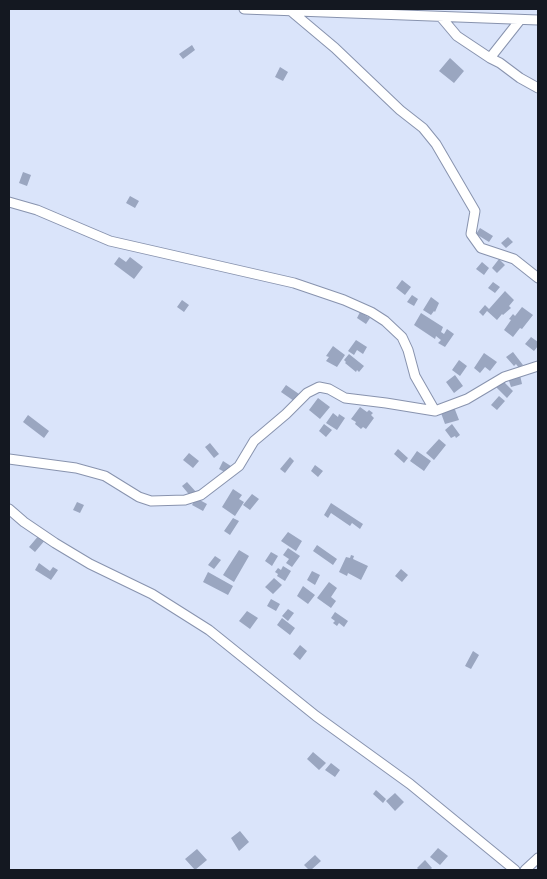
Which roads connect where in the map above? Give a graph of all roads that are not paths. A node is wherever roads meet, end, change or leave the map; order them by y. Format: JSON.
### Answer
{"nodes":[{"id":1,"x":244,"y":9,"type":"edge"},
{"id":2,"x":291,"y":11,"type":"junction"},
{"id":3,"x":441,"y":17,"type":"junction"},
{"id":4,"x":520,"y":20,"type":"junction"},
{"id":5,"x":538,"y":20,"type":"edge"},
{"id":6,"x":490,"y":58,"type":"junction"},
{"id":7,"x":538,"y":88,"type":"edge"},
{"id":8,"x":9,"y":202,"type":"edge"},
{"id":9,"x":538,"y":277,"type":"edge"},
{"id":10,"x":538,"y":366,"type":"edge"},
{"id":11,"x":436,"y":411,"type":"junction"},
{"id":12,"x":9,"y":459,"type":"edge"},
{"id":13,"x":9,"y":509,"type":"edge"},
{"id":14,"x":538,"y":858,"type":"edge"},
{"id":15,"x":516,"y":870,"type":"edge"},
{"id":16,"x":525,"y":870,"type":"edge"}],
"edges":[{"from":1,"to":2,"type":"street"},
{"from":2,"to":3,"type":"street"},
{"from":2,"to":9,"type":"street"},
{"from":3,"to":4,"type":"street"},
{"from":3,"to":6,"type":"street"},
{"from":4,"to":5,"type":"street"},
{"from":4,"to":6,"type":"street"},
{"from":6,"to":7,"type":"street"},
{"from":8,"to":11,"type":"street"},
{"from":10,"to":11,"type":"street"},
{"from":11,"to":12,"type":"street"},
{"from":13,"to":15,"type":"street"},
{"from":14,"to":16,"type":"street"}]}
